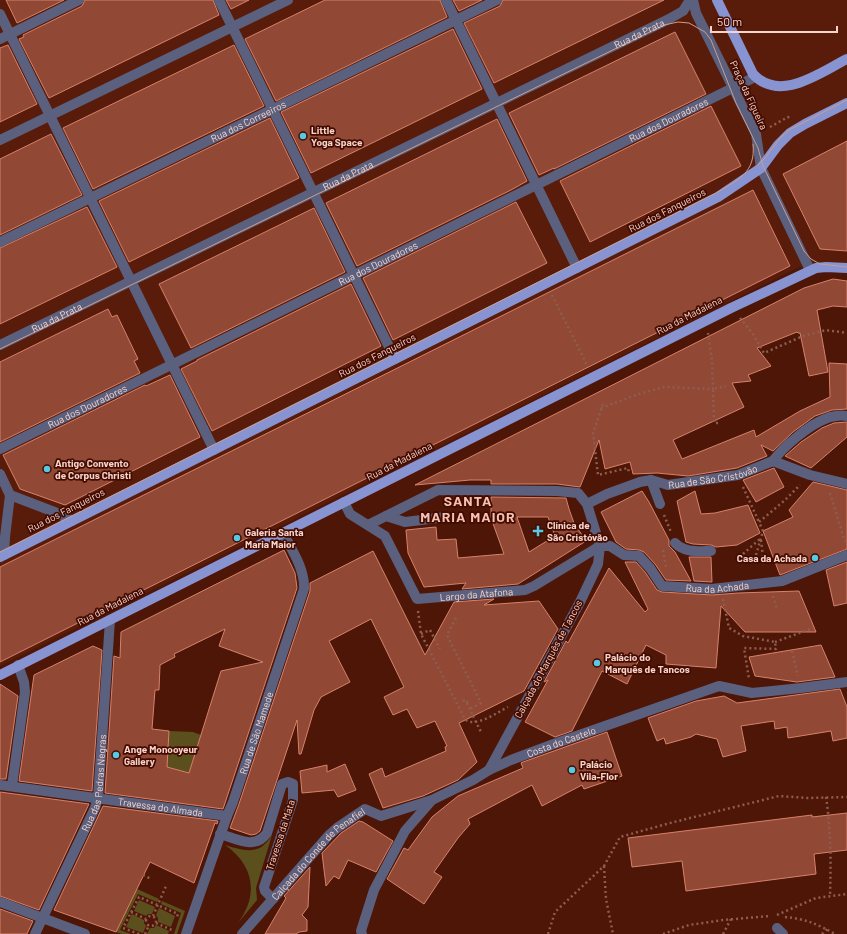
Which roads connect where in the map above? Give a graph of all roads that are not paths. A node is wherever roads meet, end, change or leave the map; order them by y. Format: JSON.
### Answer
{"nodes":[{"id":1,"x":79,"y":0,"type":"edge"},
{"id":2,"x":219,"y":0,"type":"edge"},
{"id":3,"x":288,"y":0,"type":"edge"},
{"id":4,"x":446,"y":0,"type":"edge"},
{"id":5,"x":496,"y":0,"type":"edge"},
{"id":6,"x":691,"y":0,"type":"edge"},
{"id":7,"x":717,"y":0,"type":"edge"},
{"id":8,"x":0,"y":14,"type":"edge"},
{"id":9,"x":455,"y":20,"type":"junction"},
{"id":10,"x":232,"y":27,"type":"junction"},
{"id":11,"x":10,"y":34,"type":"junction"},
{"id":12,"x":0,"y":38,"type":"edge"},
{"id":13,"x":847,"y":60,"type":"edge"},
{"id":14,"x":755,"y":77,"type":"junction"},
{"id":15,"x":733,"y":88,"type":"junction"},
{"id":16,"x":496,"y":103,"type":"junction"},
{"id":17,"x":847,"y":103,"type":"edge"},
{"id":18,"x":272,"y":109,"type":"junction"},
{"id":19,"x":50,"y":116,"type":"junction"},
{"id":20,"x":0,"y":140,"type":"edge"},
{"id":21,"x":761,"y":168,"type":"junction"},
{"id":22,"x":536,"y":185,"type":"junction"},
{"id":23,"x":313,"y":192,"type":"junction"},
{"id":24,"x":90,"y":198,"type":"junction"},
{"id":25,"x":0,"y":242,"type":"edge"},
{"id":26,"x":577,"y":268,"type":"junction"},
{"id":27,"x":847,"y":268,"type":"edge"},
{"id":28,"x":810,"y":270,"type":"junction"},
{"id":29,"x":354,"y":275,"type":"junction"},
{"id":30,"x":131,"y":281,"type":"junction"},
{"id":31,"x":0,"y":345,"type":"edge"},
{"id":32,"x":395,"y":359,"type":"junction"},
{"id":33,"x":172,"y":364,"type":"junction"},
{"id":34,"x":847,"y":416,"type":"edge"},
{"id":35,"x":0,"y":449,"type":"edge"},
{"id":36,"x":214,"y":450,"type":"junction"},
{"id":37,"x":773,"y":461,"type":"junction"},
{"id":38,"x":0,"y":474,"type":"edge"},
{"id":39,"x":651,"y":480,"type":"junction"},
{"id":40,"x":847,"y":484,"type":"edge"},
{"id":41,"x":10,"y":495,"type":"junction"},
{"id":42,"x":344,"y":502,"type":"junction"},
{"id":43,"x":586,"y":504,"type":"junction"},
{"id":44,"x":660,"y":504,"type":"road end"},
{"id":45,"x":386,"y":516,"type":"junction"},
{"id":46,"x":446,"y":517,"type":"dead end"},
{"id":47,"x":72,"y":521,"type":"junction"},
{"id":48,"x":368,"y":525,"type":"junction"},
{"id":49,"x":284,"y":533,"type":"junction"},
{"id":50,"x":675,"y":543,"type":"road end"},
{"id":51,"x":600,"y":546,"type":"junction"},
{"id":52,"x":711,"y":551,"type":"dead end"},
{"id":53,"x":847,"y":555,"type":"edge"},
{"id":54,"x":2,"y":556,"type":"edge"},
{"id":55,"x":110,"y":620,"type":"junction"},
{"id":56,"x":18,"y":665,"type":"junction"},
{"id":57,"x":0,"y":674,"type":"edge"},
{"id":58,"x":847,"y":682,"type":"edge"},
{"id":59,"x":489,"y":770,"type":"junction"},
{"id":60,"x":0,"y":784,"type":"edge"},
{"id":61,"x":12,"y":786,"type":"junction"},
{"id":62,"x":98,"y":798,"type":"junction"},
{"id":63,"x":432,"y":800,"type":"junction"},
{"id":64,"x":227,"y":816,"type":"junction"},
{"id":65,"x":220,"y":834,"type":"junction"},
{"id":66,"x":274,"y":899,"type":"junction"},
{"id":67,"x":0,"y":902,"type":"edge"},
{"id":68,"x":43,"y":918,"type":"junction"},
{"id":69,"x":35,"y":934,"type":"edge"},
{"id":70,"x":85,"y":934,"type":"edge"},
{"id":71,"x":186,"y":934,"type":"edge"},
{"id":72,"x":242,"y":934,"type":"edge"},
{"id":73,"x":362,"y":934,"type":"edge"}],
"edges":[{"from":1,"to":11,"type":"street"},
{"from":2,"to":10,"type":"street"},
{"from":3,"to":10,"type":"street"},
{"from":4,"to":9,"type":"street"},
{"from":5,"to":9,"type":"street","name":"Rua dos Correeiros"},
{"from":6,"to":15,"type":"street","name":"Praça da Figueira"},
{"from":6,"to":16,"type":"street","name":"Rua da Prata"},
{"from":7,"to":14,"type":"main road","name":"Praça da Figueira"},
{"from":8,"to":11,"type":"street"},
{"from":9,"to":16,"type":"street"},
{"from":9,"to":18,"type":"street","name":"Rua dos Correeiros"},
{"from":10,"to":18,"type":"street"},
{"from":10,"to":19,"type":"street"},
{"from":11,"to":12,"type":"street"},
{"from":11,"to":19,"type":"street"},
{"from":13,"to":14,"type":"main road","name":"Praça da Figueira"},
{"from":14,"to":15,"type":"street","name":"Rua dos Douradores"},
{"from":15,"to":21,"type":"street","name":"Praça da Figueira"},
{"from":15,"to":22,"type":"street","name":"Rua dos Douradores"},
{"from":16,"to":22,"type":"street"},
{"from":16,"to":23,"type":"street","name":"Rua da Prata"},
{"from":17,"to":21,"type":"main road"},
{"from":18,"to":23,"type":"street"},
{"from":18,"to":24,"type":"street","name":"Rua dos Correeiros"},
{"from":19,"to":20,"type":"street"},
{"from":19,"to":24,"type":"street"},
{"from":21,"to":26,"type":"main road","name":"Rua dos Fanqueiros"},
{"from":21,"to":28,"type":"street","name":"Praça da Figueira"},
{"from":22,"to":26,"type":"street"},
{"from":22,"to":29,"type":"street","name":"Rua dos Douradores"},
{"from":23,"to":29,"type":"street"},
{"from":23,"to":30,"type":"street","name":"Rua da Prata"},
{"from":24,"to":25,"type":"street","name":"Rua dos Correeiros"},
{"from":24,"to":30,"type":"street"},
{"from":26,"to":32,"type":"main road","name":"Rua dos Fanqueiros"},
{"from":27,"to":28,"type":"main road","name":"Rua da Madalena"},
{"from":28,"to":42,"type":"main road","name":"Rua da Madalena"},
{"from":29,"to":32,"type":"street"},
{"from":29,"to":33,"type":"street","name":"Rua dos Douradores"},
{"from":30,"to":31,"type":"street","name":"Rua da Prata"},
{"from":30,"to":33,"type":"street"},
{"from":32,"to":36,"type":"main road","name":"Rua dos Fanqueiros"},
{"from":33,"to":35,"type":"street","name":"Rua dos Douradores"},
{"from":33,"to":36,"type":"street"},
{"from":34,"to":37,"type":"street"},
{"from":36,"to":47,"type":"main road","name":"Rua dos Fanqueiros"},
{"from":37,"to":39,"type":"street","name":"Rua de São Cristóvão"},
{"from":37,"to":40,"type":"street"},
{"from":38,"to":41,"type":"street"},
{"from":39,"to":43,"type":"street"},
{"from":39,"to":44,"type":"street"},
{"from":41,"to":47,"type":"street"},
{"from":41,"to":54,"type":"street"},
{"from":42,"to":48,"type":"street"},
{"from":42,"to":49,"type":"main road","name":"Rua da Madalena"},
{"from":43,"to":45,"type":"street"},
{"from":43,"to":51,"type":"street"},
{"from":45,"to":46,"type":"street"},
{"from":45,"to":48,"type":"street"},
{"from":47,"to":54,"type":"main road","name":"Rua dos Fanqueiros"},
{"from":48,"to":51,"type":"street","name":"Largo da Atafona"},
{"from":49,"to":55,"type":"main road","name":"Rua da Madalena"},
{"from":49,"to":64,"type":"street","name":"Rua de São Mamede"},
{"from":50,"to":52,"type":"street"},
{"from":51,"to":53,"type":"street","name":"Rua da Achada"},
{"from":51,"to":59,"type":"street","name":"Calçada do Marquês de Tancos"},
{"from":55,"to":56,"type":"main road","name":"Rua da Madalena"},
{"from":55,"to":62,"type":"street","name":"Rua das Pedras Negras"},
{"from":56,"to":57,"type":"main road","name":"Rua da Madalena"},
{"from":56,"to":61,"type":"street"},
{"from":58,"to":59,"type":"street","name":"Costa do Castelo"},
{"from":59,"to":63,"type":"street","name":"Costa do Castelo"},
{"from":60,"to":61,"type":"street","name":"Travessa do Almada"},
{"from":61,"to":62,"type":"street","name":"Travessa do Almada"},
{"from":62,"to":64,"type":"street","name":"Travessa do Almada"},
{"from":62,"to":68,"type":"street","name":"Rua das Pedras Negras"},
{"from":63,"to":66,"type":"street","name":"Calçada do Conde de Penafiel"},
{"from":63,"to":73,"type":"street","name":"Costa do Castelo"},
{"from":64,"to":65,"type":"street","name":"Rua de São Mamede"},
{"from":65,"to":66,"type":"street","name":"Travessa da Mata"},
{"from":65,"to":71,"type":"street","name":"Rua de São Mamede"},
{"from":66,"to":72,"type":"street","name":"Calçada do Conde de Penafiel"},
{"from":67,"to":68,"type":"street"},
{"from":68,"to":69,"type":"street","name":"Rua das Pedras Negras"},
{"from":68,"to":70,"type":"street"}]}
